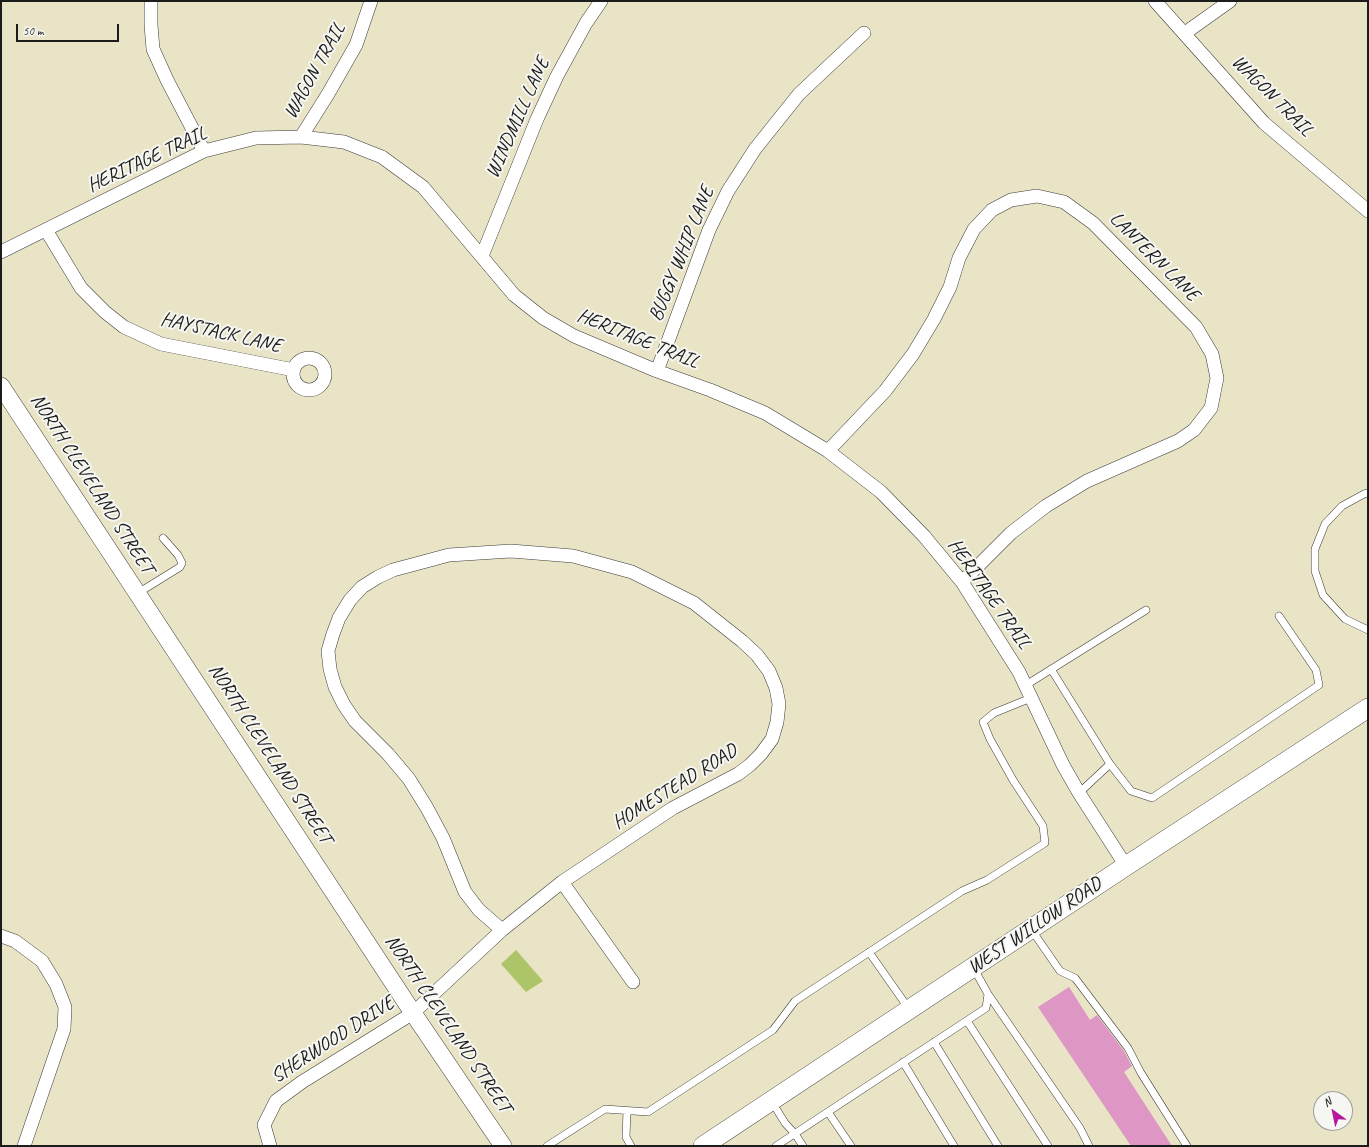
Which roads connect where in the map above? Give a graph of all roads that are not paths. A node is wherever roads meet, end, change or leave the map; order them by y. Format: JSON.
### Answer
{"nodes":[{"id":1,"x":151,"y":1,"type":"edge"},
{"id":2,"x":372,"y":1,"type":"edge"},
{"id":3,"x":601,"y":1,"type":"edge"},
{"id":4,"x":1155,"y":1,"type":"edge"},
{"id":5,"x":1230,"y":1,"type":"edge"},
{"id":6,"x":864,"y":33,"type":"dead end"},
{"id":7,"x":1185,"y":33,"type":"junction"},
{"id":8,"x":301,"y":137,"type":"junction"},
{"id":9,"x":204,"y":151,"type":"junction"},
{"id":10,"x":1368,"y":211,"type":"edge"},
{"id":11,"x":46,"y":230,"type":"junction"},
{"id":12,"x":1,"y":252,"type":"edge"},
{"id":13,"x":482,"y":256,"type":"junction"},
{"id":14,"x":294,"y":370,"type":"dead end"},
{"id":15,"x":657,"y":371,"type":"junction"},
{"id":16,"x":1,"y":386,"type":"edge"},
{"id":17,"x":828,"y":451,"type":"junction"},
{"id":18,"x":1368,"y":493,"type":"edge"},
{"id":19,"x":163,"y":538,"type":"dead end"},
{"id":20,"x":962,"y":582,"type":"junction"},
{"id":21,"x":138,"y":593,"type":"junction"},
{"id":22,"x":1146,"y":610,"type":"dead end"},
{"id":23,"x":1280,"y":616,"type":"dead end"},
{"id":24,"x":1368,"y":630,"type":"edge"},
{"id":25,"x":1051,"y":669,"type":"junction"},
{"id":26,"x":1026,"y":686,"type":"junction"},
{"id":27,"x":1031,"y":698,"type":"junction"},
{"id":28,"x":1368,"y":708,"type":"edge"},
{"id":29,"x":1110,"y":764,"type":"junction"},
{"id":30,"x":1078,"y":793,"type":"junction"},
{"id":31,"x":1126,"y":866,"type":"junction"},
{"id":32,"x":562,"y":882,"type":"junction"},
{"id":33,"x":1031,"y":929,"type":"junction"},
{"id":34,"x":502,"y":930,"type":"junction"},
{"id":35,"x":1,"y":936,"type":"edge"},
{"id":36,"x":869,"y":952,"type":"junction"},
{"id":37,"x":973,"y":967,"type":"junction"},
{"id":38,"x":633,"y":982,"type":"dead end"},
{"id":39,"x":988,"y":994,"type":"junction"},
{"id":40,"x":909,"y":1009,"type":"junction"},
{"id":41,"x":413,"y":1013,"type":"junction"},
{"id":42,"x":967,"y":1021,"type":"junction"},
{"id":43,"x":934,"y":1042,"type":"junction"},
{"id":44,"x":903,"y":1062,"type":"junction"},
{"id":45,"x":771,"y":1101,"type":"junction"},
{"id":46,"x":627,"y":1111,"type":"junction"},
{"id":47,"x":828,"y":1112,"type":"junction"},
{"id":48,"x":795,"y":1134,"type":"junction"},
{"id":49,"x":24,"y":1146,"type":"edge"},
{"id":50,"x":270,"y":1146,"type":"edge"},
{"id":51,"x":503,"y":1146,"type":"edge"},
{"id":52,"x":547,"y":1146,"type":"edge"},
{"id":53,"x":631,"y":1146,"type":"edge"},
{"id":54,"x":703,"y":1146,"type":"edge"},
{"id":55,"x":776,"y":1146,"type":"edge"},
{"id":56,"x":803,"y":1146,"type":"edge"},
{"id":57,"x":851,"y":1146,"type":"edge"},
{"id":58,"x":954,"y":1146,"type":"edge"},
{"id":59,"x":998,"y":1146,"type":"edge"},
{"id":60,"x":1048,"y":1146,"type":"edge"},
{"id":61,"x":1089,"y":1146,"type":"edge"},
{"id":62,"x":1187,"y":1146,"type":"edge"}],
"edges":[{"from":1,"to":9,"type":"street"},
{"from":2,"to":8,"type":"street","name":"WAGON TRAIL"},
{"from":3,"to":13,"type":"street","name":"WINDMILL LANE"},
{"from":4,"to":7,"type":"street","name":"WAGON TRAIL"},
{"from":5,"to":7,"type":"street"},
{"from":6,"to":15,"type":"street","name":"BUGGY WHIP LANE"},
{"from":7,"to":10,"type":"street","name":"WAGON TRAIL"},
{"from":8,"to":9,"type":"street","name":"HERITAGE TRAIL"},
{"from":8,"to":13,"type":"street","name":"HERITAGE TRAIL"},
{"from":9,"to":11,"type":"street","name":"HERITAGE TRAIL"},
{"from":11,"to":12,"type":"street","name":"HERITAGE TRAIL"},
{"from":11,"to":14,"type":"street","name":"HAYSTACK LANE"},
{"from":13,"to":15,"type":"street","name":"HERITAGE TRAIL"},
{"from":15,"to":17,"type":"street","name":"HERITAGE TRAIL"},
{"from":16,"to":21,"type":"street","name":"NORTH CLEVELAND STREET"},
{"from":17,"to":20,"type":"street","name":"HERITAGE TRAIL"},
{"from":17,"to":20,"type":"street","name":"LANTERN LANE"},
{"from":18,"to":24,"type":"lane"},
{"from":19,"to":21,"type":"lane"},
{"from":20,"to":26,"type":"street","name":"HERITAGE TRAIL"},
{"from":21,"to":41,"type":"street","name":"NORTH CLEVELAND STREET"},
{"from":22,"to":25,"type":"lane"},
{"from":23,"to":29,"type":"lane"},
{"from":25,"to":26,"type":"lane"},
{"from":25,"to":29,"type":"lane"},
{"from":26,"to":27,"type":"street","name":"HERITAGE TRAIL"},
{"from":27,"to":30,"type":"street","name":"HERITAGE TRAIL"},
{"from":27,"to":36,"type":"lane"},
{"from":28,"to":31,"type":"main road","name":"WEST WILLOW ROAD"},
{"from":29,"to":30,"type":"lane"},
{"from":30,"to":31,"type":"street","name":"HERITAGE TRAIL"},
{"from":31,"to":33,"type":"main road","name":"WEST WILLOW ROAD"},
{"from":32,"to":34,"type":"street","name":"HOMESTEAD ROAD"},
{"from":32,"to":34,"type":"street","name":"HOMESTEAD ROAD"},
{"from":32,"to":38,"type":"street"},
{"from":33,"to":37,"type":"main road","name":"WEST WILLOW ROAD"},
{"from":33,"to":62,"type":"lane"},
{"from":34,"to":41,"type":"street","name":"HOMESTEAD ROAD"},
{"from":35,"to":49,"type":"street"},
{"from":36,"to":40,"type":"lane"},
{"from":36,"to":46,"type":"lane"},
{"from":37,"to":39,"type":"lane"},
{"from":37,"to":40,"type":"main road","name":"WEST WILLOW ROAD"},
{"from":39,"to":42,"type":"lane"},
{"from":39,"to":61,"type":"lane"},
{"from":40,"to":45,"type":"main road","name":"WEST WILLOW ROAD"},
{"from":41,"to":50,"type":"street","name":"SHERWOOD DRIVE"},
{"from":41,"to":51,"type":"street","name":"NORTH CLEVELAND STREET"},
{"from":42,"to":43,"type":"lane"},
{"from":42,"to":60,"type":"lane"},
{"from":43,"to":44,"type":"lane"},
{"from":43,"to":59,"type":"lane"},
{"from":44,"to":47,"type":"lane"},
{"from":44,"to":58,"type":"lane"},
{"from":45,"to":48,"type":"lane"},
{"from":45,"to":54,"type":"main road","name":"WEST WILLOW ROAD"},
{"from":46,"to":52,"type":"lane"},
{"from":46,"to":53,"type":"lane"},
{"from":47,"to":48,"type":"lane"},
{"from":47,"to":57,"type":"lane"},
{"from":48,"to":55,"type":"lane"},
{"from":48,"to":56,"type":"lane"}]}
